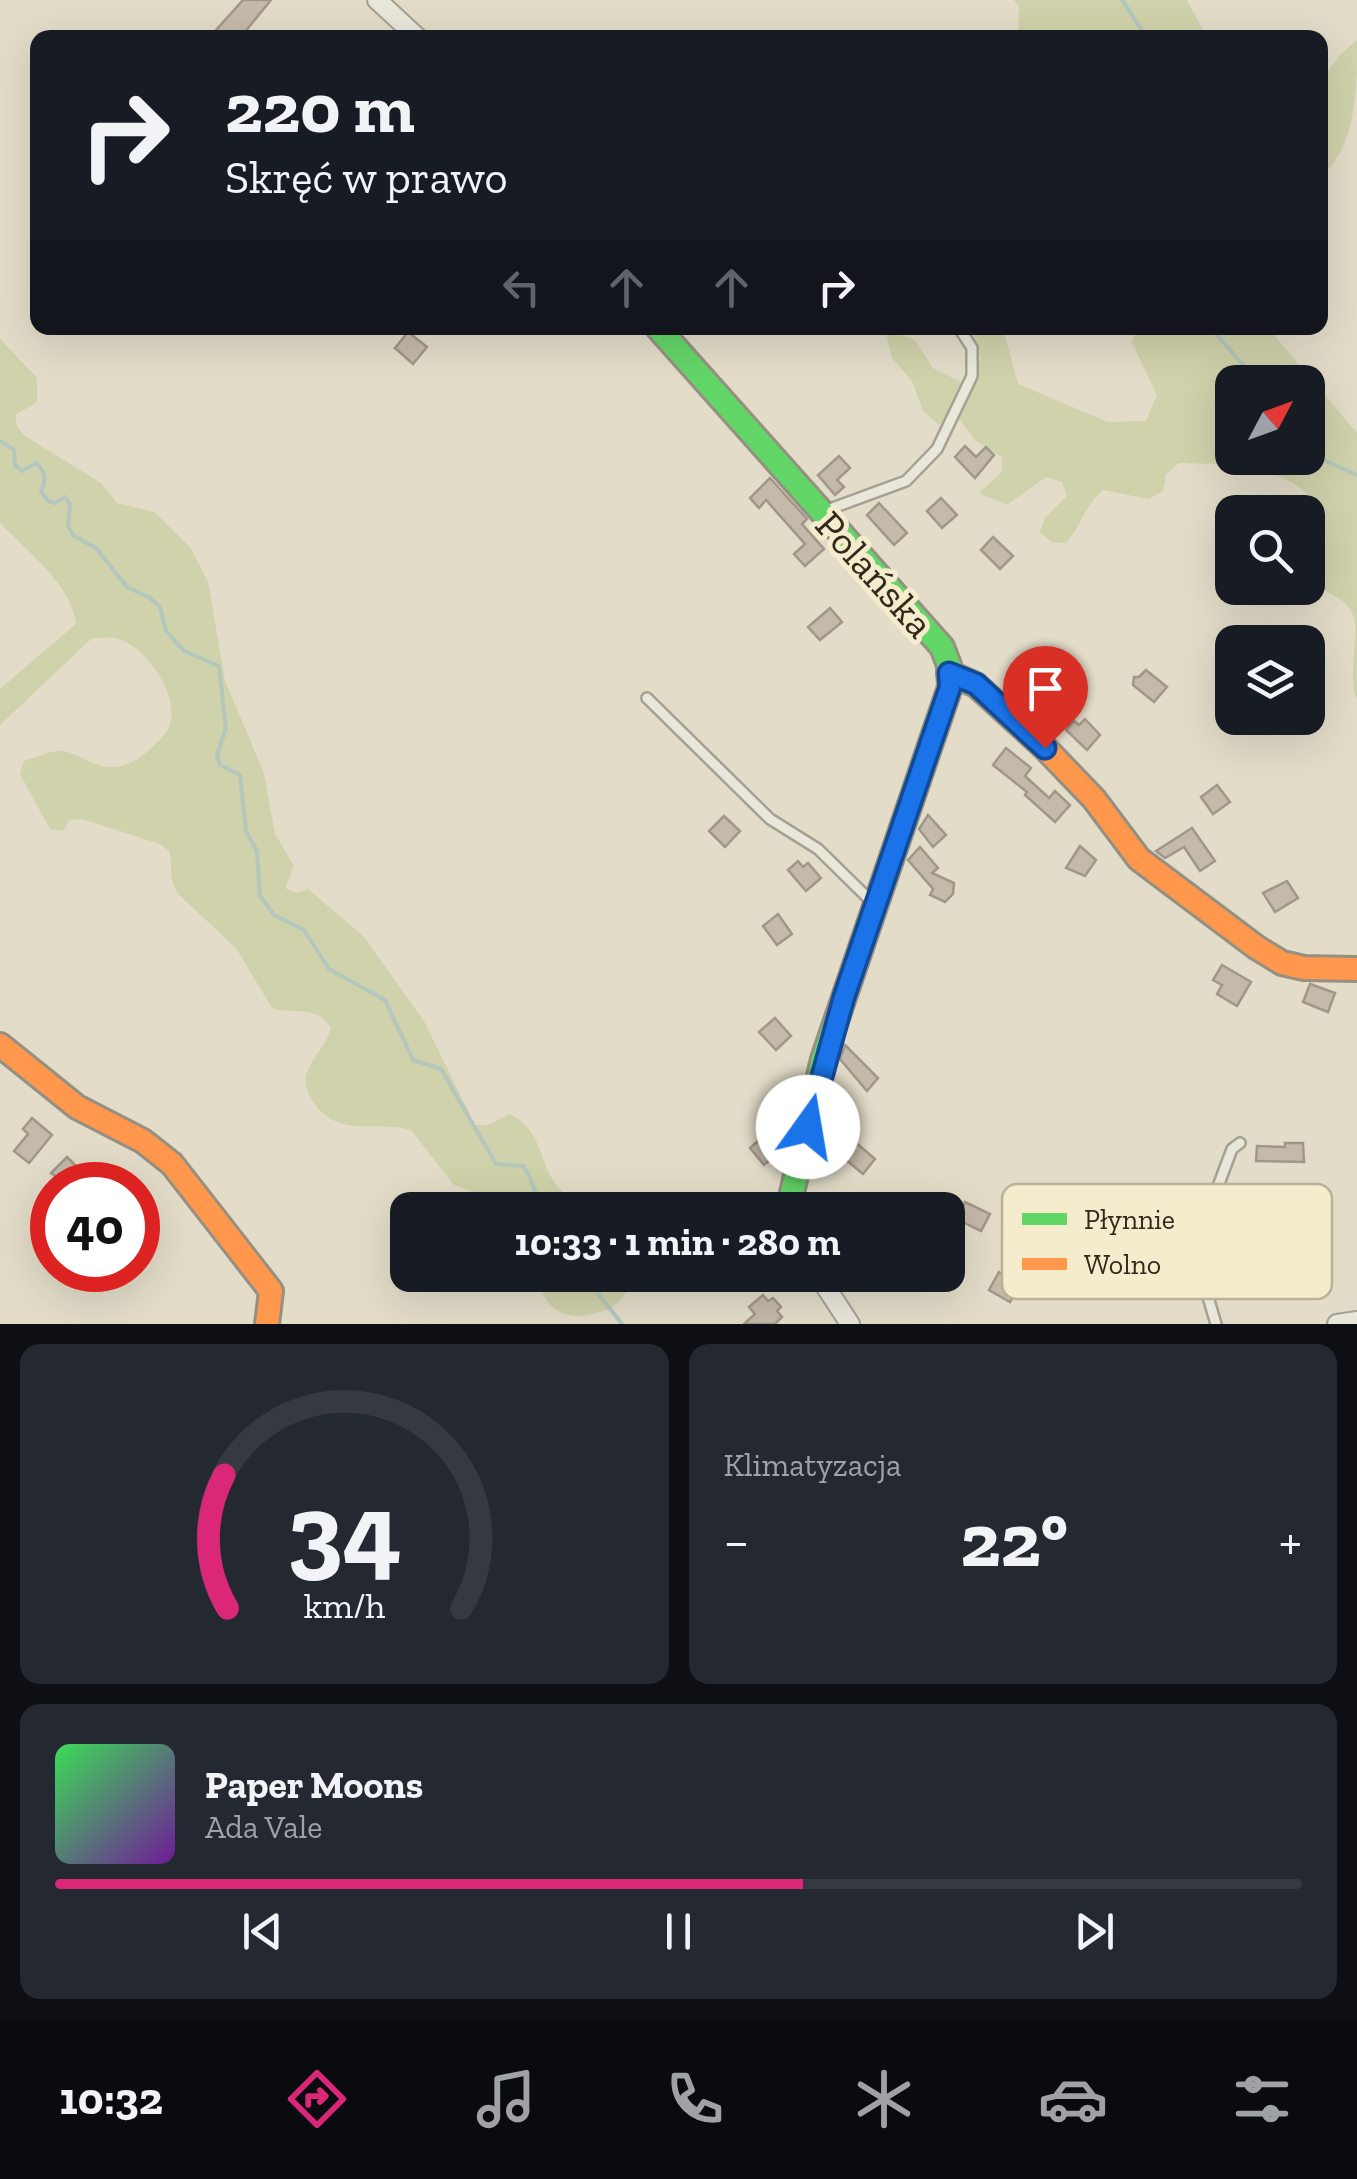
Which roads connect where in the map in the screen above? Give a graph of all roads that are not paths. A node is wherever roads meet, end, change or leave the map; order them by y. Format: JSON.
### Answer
{"nodes":[{"id":1,"x":377,"y":0,"type":"edge"},
{"id":2,"x":409,"y":30,"type":"edge"},
{"id":3,"x":664,"y":335,"type":"edge"},
{"id":4,"x":964,"y":335,"type":"edge"},
{"id":5,"x":820,"y":512,"type":"junction"},
{"id":6,"x":949,"y":673,"type":"junction"},
{"id":7,"x":647,"y":698,"type":"dead end"},
{"id":8,"x":874,"y":904,"type":"junction"},
{"id":9,"x":1357,"y":970,"type":"edge"},
{"id":10,"x":0,"y":1045,"type":"edge"},
{"id":11,"x":1240,"y":1144,"type":"dead end"},
{"id":12,"x":1220,"y":1184,"type":"edge"},
{"id":13,"x":792,"y":1192,"type":"edge"},
{"id":14,"x":829,"y":1292,"type":"edge"},
{"id":15,"x":1209,"y":1299,"type":"edge"},
{"id":16,"x":1357,"y":1320,"type":"edge"},
{"id":17,"x":267,"y":1324,"type":"edge"},
{"id":18,"x":850,"y":1324,"type":"edge"},
{"id":19,"x":1216,"y":1324,"type":"edge"},
{"id":20,"x":1337,"y":1324,"type":"edge"}],
"edges":[{"from":1,"to":2,"type":"street"},
{"from":3,"to":5,"type":"street","name":"Polańska"},
{"from":4,"to":5,"type":"lane"},
{"from":5,"to":6,"type":"street","name":"Polańska"},
{"from":6,"to":8,"type":"street","name":"Polańska"},
{"from":6,"to":9,"type":"street"},
{"from":7,"to":8,"type":"lane"},
{"from":8,"to":13,"type":"street","name":"Polańska"},
{"from":10,"to":17,"type":"street"},
{"from":11,"to":12,"type":"lane"},
{"from":14,"to":18,"type":"street"},
{"from":15,"to":19,"type":"lane"},
{"from":16,"to":20,"type":"street"}]}
